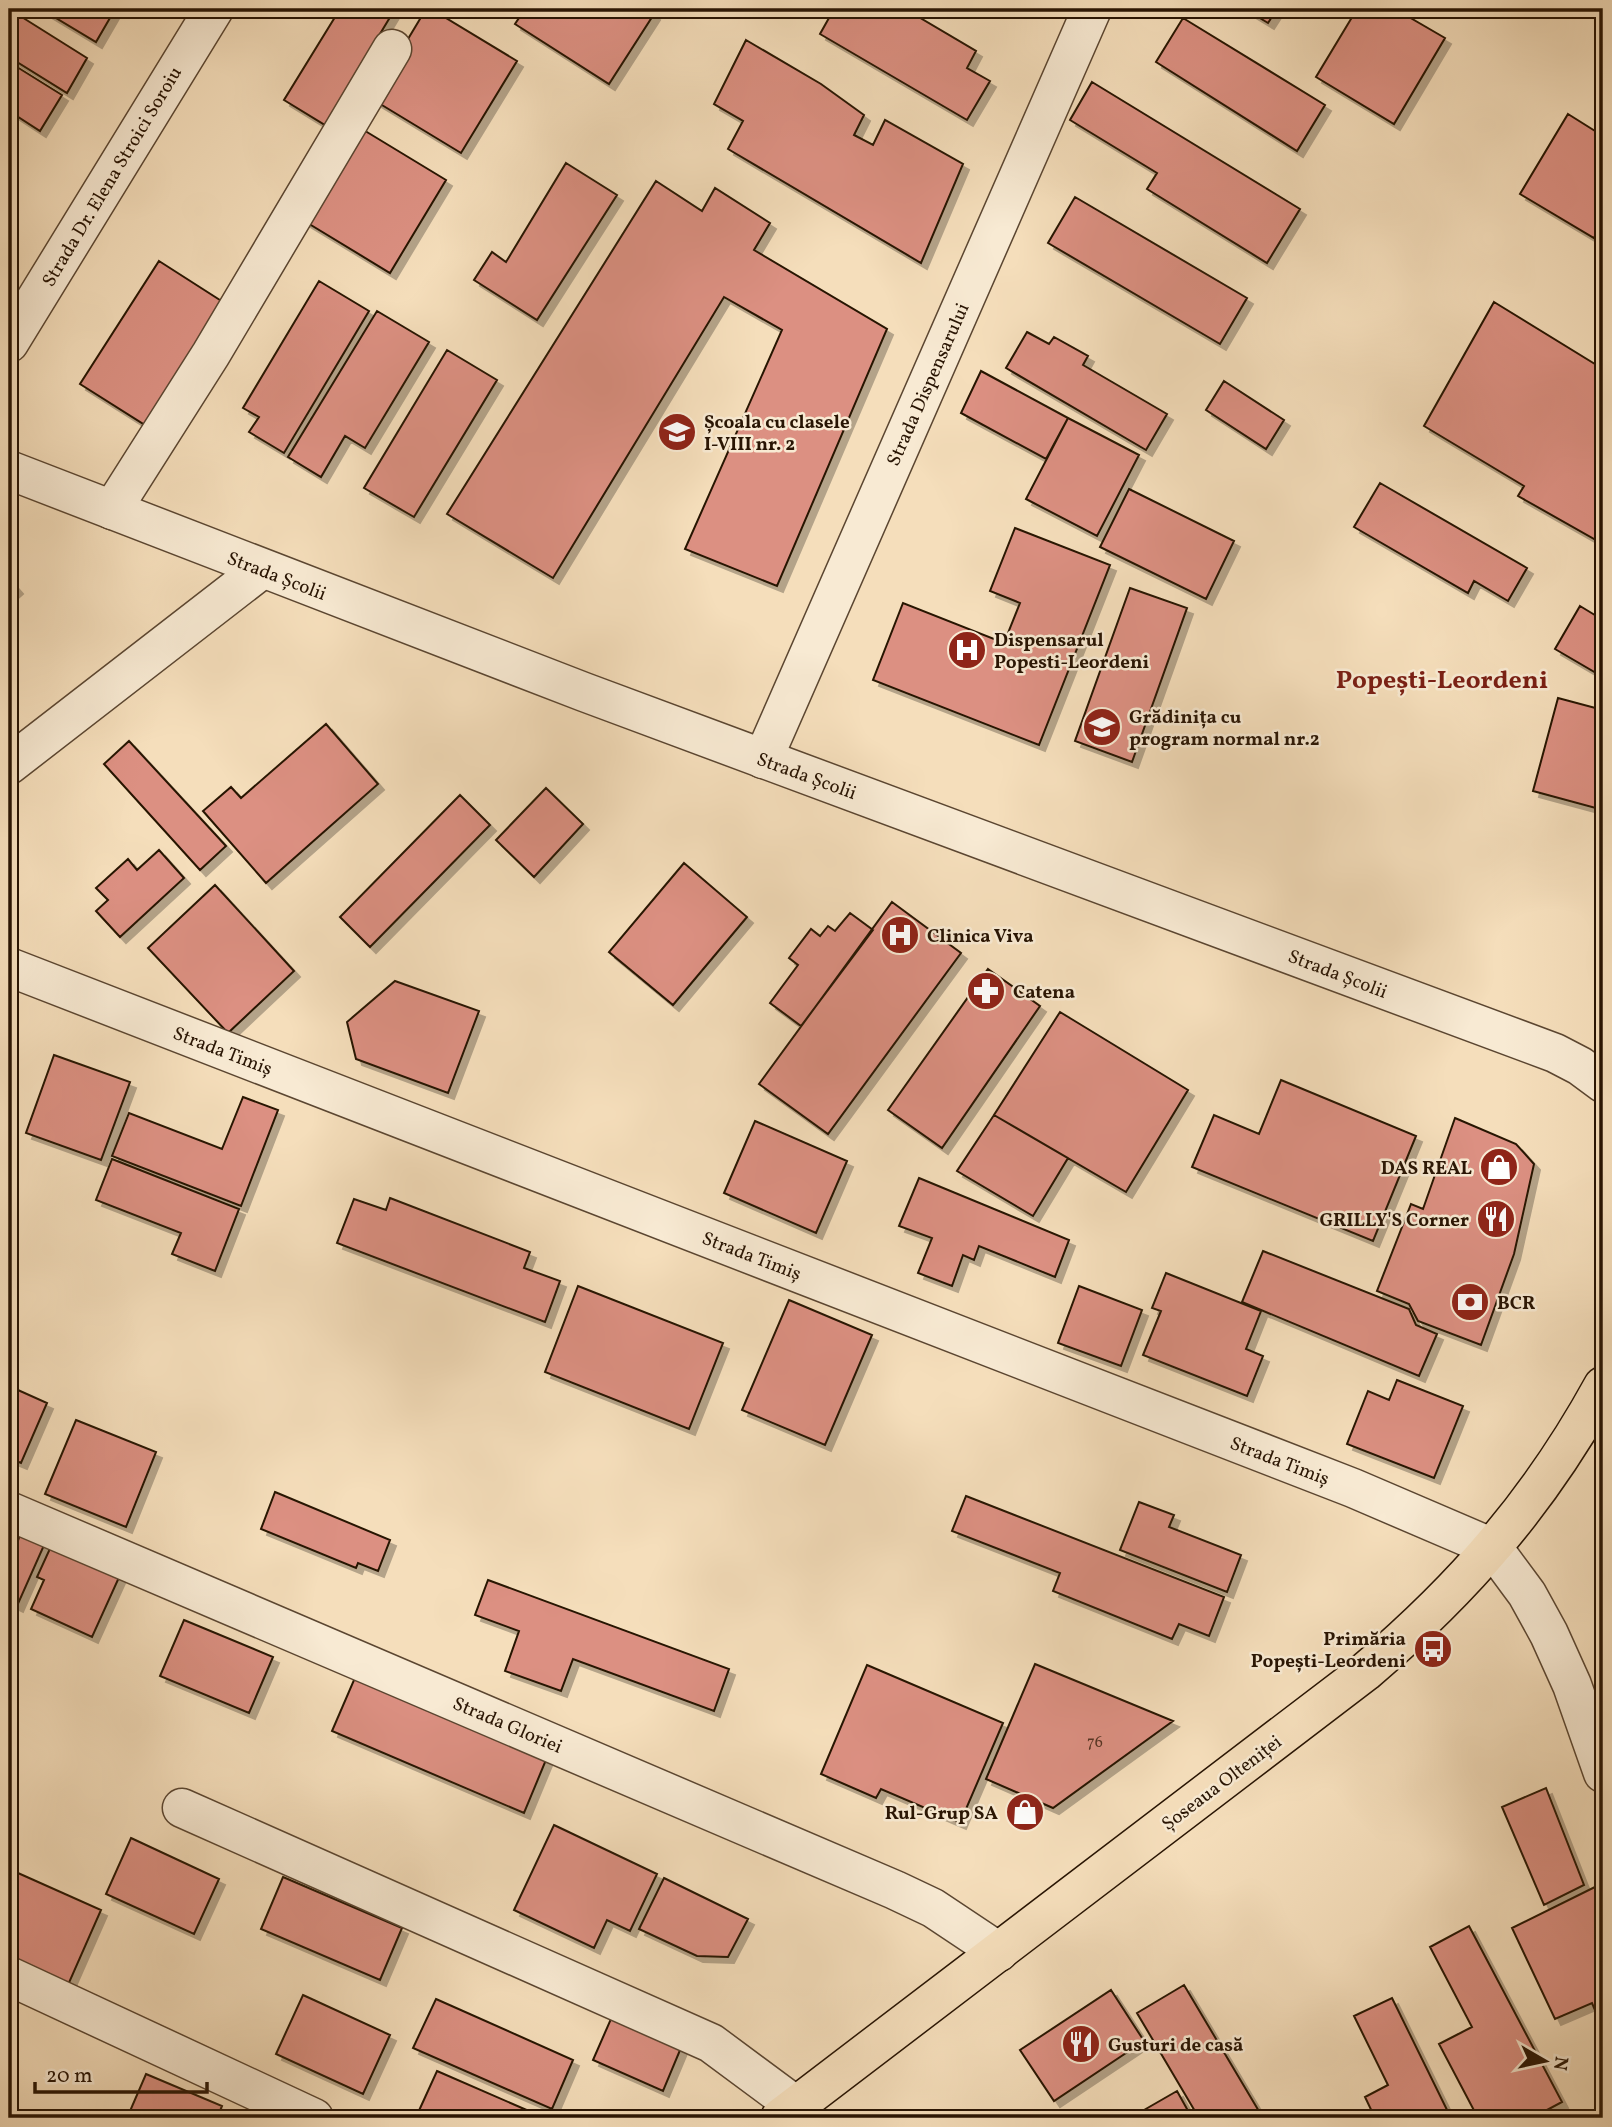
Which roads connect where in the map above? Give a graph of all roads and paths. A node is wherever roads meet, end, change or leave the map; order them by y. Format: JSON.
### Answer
{"nodes":[{"id":1,"x":214,"y":9,"type":"edge"},
{"id":2,"x":1092,"y":9,"type":"edge"},
{"id":3,"x":392,"y":49,"type":"dead end"},
{"id":4,"x":9,"y":343,"type":"edge"},
{"id":5,"x":9,"y":470,"type":"edge"},
{"id":6,"x":112,"y":510,"type":"junction"},
{"id":7,"x":262,"y":569,"type":"junction"},
{"id":8,"x":763,"y":759,"type":"junction"},
{"id":9,"x":9,"y":765,"type":"edge"},
{"id":10,"x":9,"y":967,"type":"edge"},
{"id":11,"x":1603,"y":1083,"type":"edge"},
{"id":12,"x":1603,"y":1386,"type":"edge"},
{"id":13,"x":9,"y":1511,"type":"edge"},
{"id":14,"x":1493,"y":1548,"type":"junction"},
{"id":15,"x":1603,"y":1773,"type":"edge"},
{"id":16,"x":182,"y":1808,"type":"dead end"},
{"id":17,"x":999,"y":1952,"type":"junction"},
{"id":18,"x":9,"y":1976,"type":"edge"},
{"id":19,"x":788,"y":2112,"type":"edge"},
{"id":20,"x":314,"y":2118,"type":"edge"}],
"edges":[{"from":1,"to":4,"type":"street","name":"Strada Dr. Elena Stroici Soroiu"},
{"from":2,"to":8,"type":"street","name":"Strada Dispensarului"},
{"from":3,"to":6,"type":"street"},
{"from":5,"to":6,"type":"street","name":"Strada Școlii"},
{"from":6,"to":7,"type":"street","name":"Strada Școlii"},
{"from":7,"to":8,"type":"street","name":"Strada Școlii"},
{"from":7,"to":9,"type":"street"},
{"from":8,"to":11,"type":"street","name":"Strada Școlii"},
{"from":10,"to":14,"type":"street","name":"Strada Timiș"},
{"from":12,"to":14,"type":"main road","name":"Șoseaua Olteniței"},
{"from":13,"to":17,"type":"street","name":"Strada Gloriei"},
{"from":14,"to":15,"type":"street"},
{"from":14,"to":17,"type":"main road","name":"Șoseaua Olteniței"},
{"from":16,"to":19,"type":"street"},
{"from":17,"to":19,"type":"main road","name":"Șoseaua Olteniței"},
{"from":18,"to":20,"type":"street"}]}
